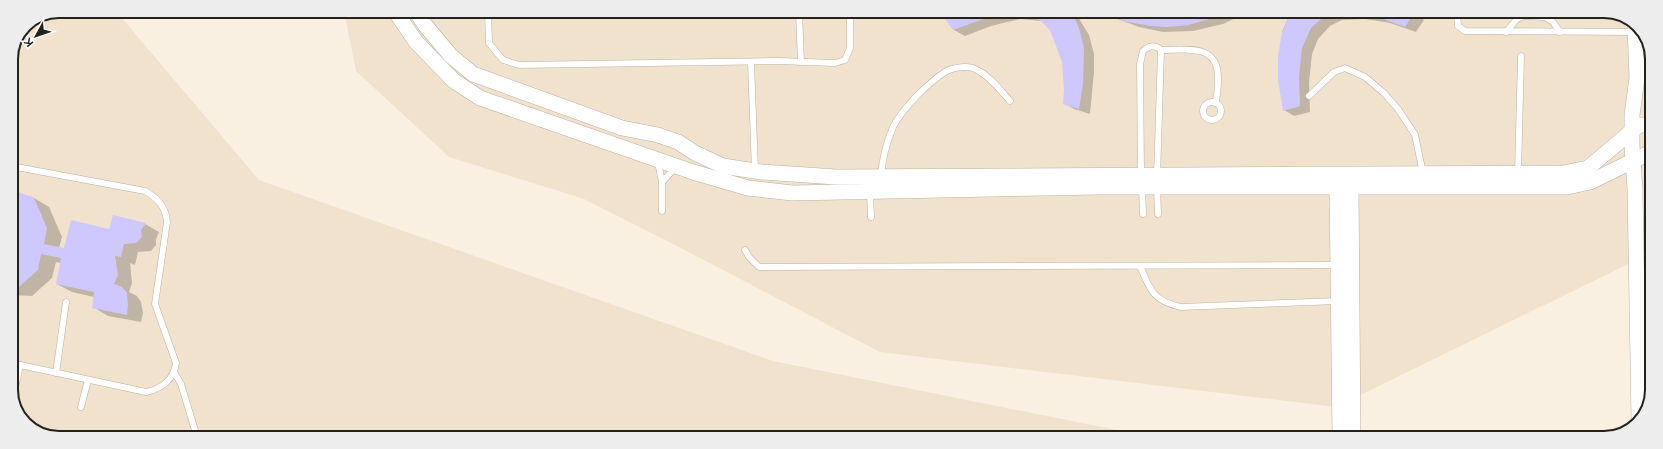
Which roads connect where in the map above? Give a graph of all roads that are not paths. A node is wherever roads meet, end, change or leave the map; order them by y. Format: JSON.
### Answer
{"nodes":[{"id":1,"x":399,"y":18,"type":"edge"},
{"id":2,"x":420,"y":18,"type":"edge"},
{"id":3,"x":488,"y":18,"type":"edge"},
{"id":4,"x":799,"y":18,"type":"edge"},
{"id":5,"x":850,"y":18,"type":"edge"},
{"id":6,"x":1457,"y":18,"type":"edge"},
{"id":7,"x":1517,"y":18,"type":"edge"},
{"id":8,"x":1547,"y":18,"type":"edge"},
{"id":9,"x":1631,"y":28,"type":"edge"},
{"id":10,"x":1506,"y":32,"type":"junction"},
{"id":11,"x":1560,"y":32,"type":"junction"},
{"id":12,"x":1636,"y":34,"type":"edge"},
{"id":13,"x":1161,"y":50,"type":"junction"},
{"id":14,"x":1521,"y":56,"type":"dead end"},
{"id":15,"x":751,"y":62,"type":"junction"},
{"id":16,"x":801,"y":62,"type":"junction"},
{"id":17,"x":1309,"y":96,"type":"dead end"},
{"id":18,"x":1010,"y":101,"type":"dead end"},
{"id":19,"x":1215,"y":103,"type":"dead end"},
{"id":20,"x":1645,"y":125,"type":"edge"},
{"id":21,"x":1632,"y":130,"type":"junction"},
{"id":22,"x":668,"y":138,"type":"junction"},
{"id":23,"x":685,"y":146,"type":"junction"},
{"id":24,"x":1645,"y":156,"type":"edge"},
{"id":25,"x":657,"y":160,"type":"junction"},
{"id":26,"x":1633,"y":163,"type":"junction"},
{"id":27,"x":676,"y":166,"type":"junction"},
{"id":28,"x":18,"y":167,"type":"edge"},
{"id":29,"x":755,"y":171,"type":"junction"},
{"id":30,"x":1518,"y":173,"type":"junction"},
{"id":31,"x":1423,"y":174,"type":"junction"},
{"id":32,"x":881,"y":177,"type":"junction"},
{"id":33,"x":1149,"y":181,"type":"junction"},
{"id":34,"x":662,"y":182,"type":"junction"},
{"id":35,"x":1344,"y":187,"type":"junction"},
{"id":36,"x":870,"y":192,"type":"junction"},
{"id":37,"x":662,"y":211,"type":"dead end"},
{"id":38,"x":1143,"y":214,"type":"dead end"},
{"id":39,"x":1158,"y":214,"type":"dead end"},
{"id":40,"x":871,"y":217,"type":"dead end"},
{"id":41,"x":745,"y":250,"type":"dead end"},
{"id":42,"x":1338,"y":265,"type":"junction"},
{"id":43,"x":1140,"y":266,"type":"junction"},
{"id":44,"x":1345,"y":301,"type":"junction"},
{"id":45,"x":66,"y":302,"type":"dead end"},
{"id":46,"x":20,"y":365,"type":"joint"},
{"id":47,"x":174,"y":372,"type":"junction"},
{"id":48,"x":56,"y":373,"type":"junction"},
{"id":49,"x":18,"y":374,"type":"edge"},
{"id":50,"x":88,"y":380,"type":"junction"},
{"id":51,"x":81,"y":407,"type":"dead end"},
{"id":52,"x":1638,"y":413,"type":"edge"},
{"id":53,"x":195,"y":431,"type":"edge"},
{"id":54,"x":1340,"y":431,"type":"edge"},
{"id":55,"x":1353,"y":431,"type":"edge"}],
"edges":[{"from":1,"to":25,"type":"street"},
{"from":2,"to":22,"type":"street"},
{"from":3,"to":15,"type":"lane"},
{"from":4,"to":16,"type":"lane"},
{"from":5,"to":16,"type":"lane"},
{"from":6,"to":10,"type":"lane"},
{"from":7,"to":10,"type":"lane"},
{"from":8,"to":11,"type":"lane"},
{"from":9,"to":11,"type":"lane"},
{"from":10,"to":11,"type":"lane"},
{"from":12,"to":21,"type":"street"},
{"from":13,"to":19,"type":"lane"},
{"from":13,"to":33,"type":"lane"},
{"from":13,"to":33,"type":"lane"},
{"from":14,"to":30,"type":"lane"},
{"from":15,"to":16,"type":"lane"},
{"from":15,"to":29,"type":"lane"},
{"from":17,"to":31,"type":"lane"},
{"from":18,"to":32,"type":"lane"},
{"from":20,"to":21,"type":"street"},
{"from":21,"to":26,"type":"street"},
{"from":21,"to":30,"type":"street"},
{"from":22,"to":23,"type":"street"},
{"from":22,"to":25,"type":"street"},
{"from":23,"to":27,"type":"street"},
{"from":23,"to":29,"type":"street"},
{"from":24,"to":26,"type":"street"},
{"from":25,"to":27,"type":"street"},
{"from":25,"to":34,"type":"lane"},
{"from":26,"to":35,"type":"street"},
{"from":26,"to":52,"type":"street"},
{"from":27,"to":34,"type":"lane"},
{"from":27,"to":36,"type":"street"},
{"from":28,"to":47,"type":"lane"},
{"from":29,"to":32,"type":"street"},
{"from":30,"to":31,"type":"street"},
{"from":31,"to":33,"type":"street"},
{"from":32,"to":33,"type":"street"},
{"from":33,"to":35,"type":"street"},
{"from":33,"to":36,"type":"street"},
{"from":33,"to":38,"type":"lane"},
{"from":33,"to":39,"type":"lane"},
{"from":34,"to":37,"type":"lane"},
{"from":35,"to":42,"type":"street"},
{"from":35,"to":44,"type":"street"},
{"from":36,"to":40,"type":"lane"},
{"from":41,"to":43,"type":"lane"},
{"from":42,"to":43,"type":"lane"},
{"from":42,"to":44,"type":"street"},
{"from":43,"to":44,"type":"lane"},
{"from":44,"to":54,"type":"street"},
{"from":44,"to":55,"type":"street"},
{"from":45,"to":48,"type":"lane"},
{"from":46,"to":48,"type":"lane"},
{"from":46,"to":49,"type":"lane"},
{"from":47,"to":50,"type":"lane"},
{"from":47,"to":53,"type":"lane"},
{"from":48,"to":50,"type":"lane"},
{"from":50,"to":51,"type":"lane"}]}
